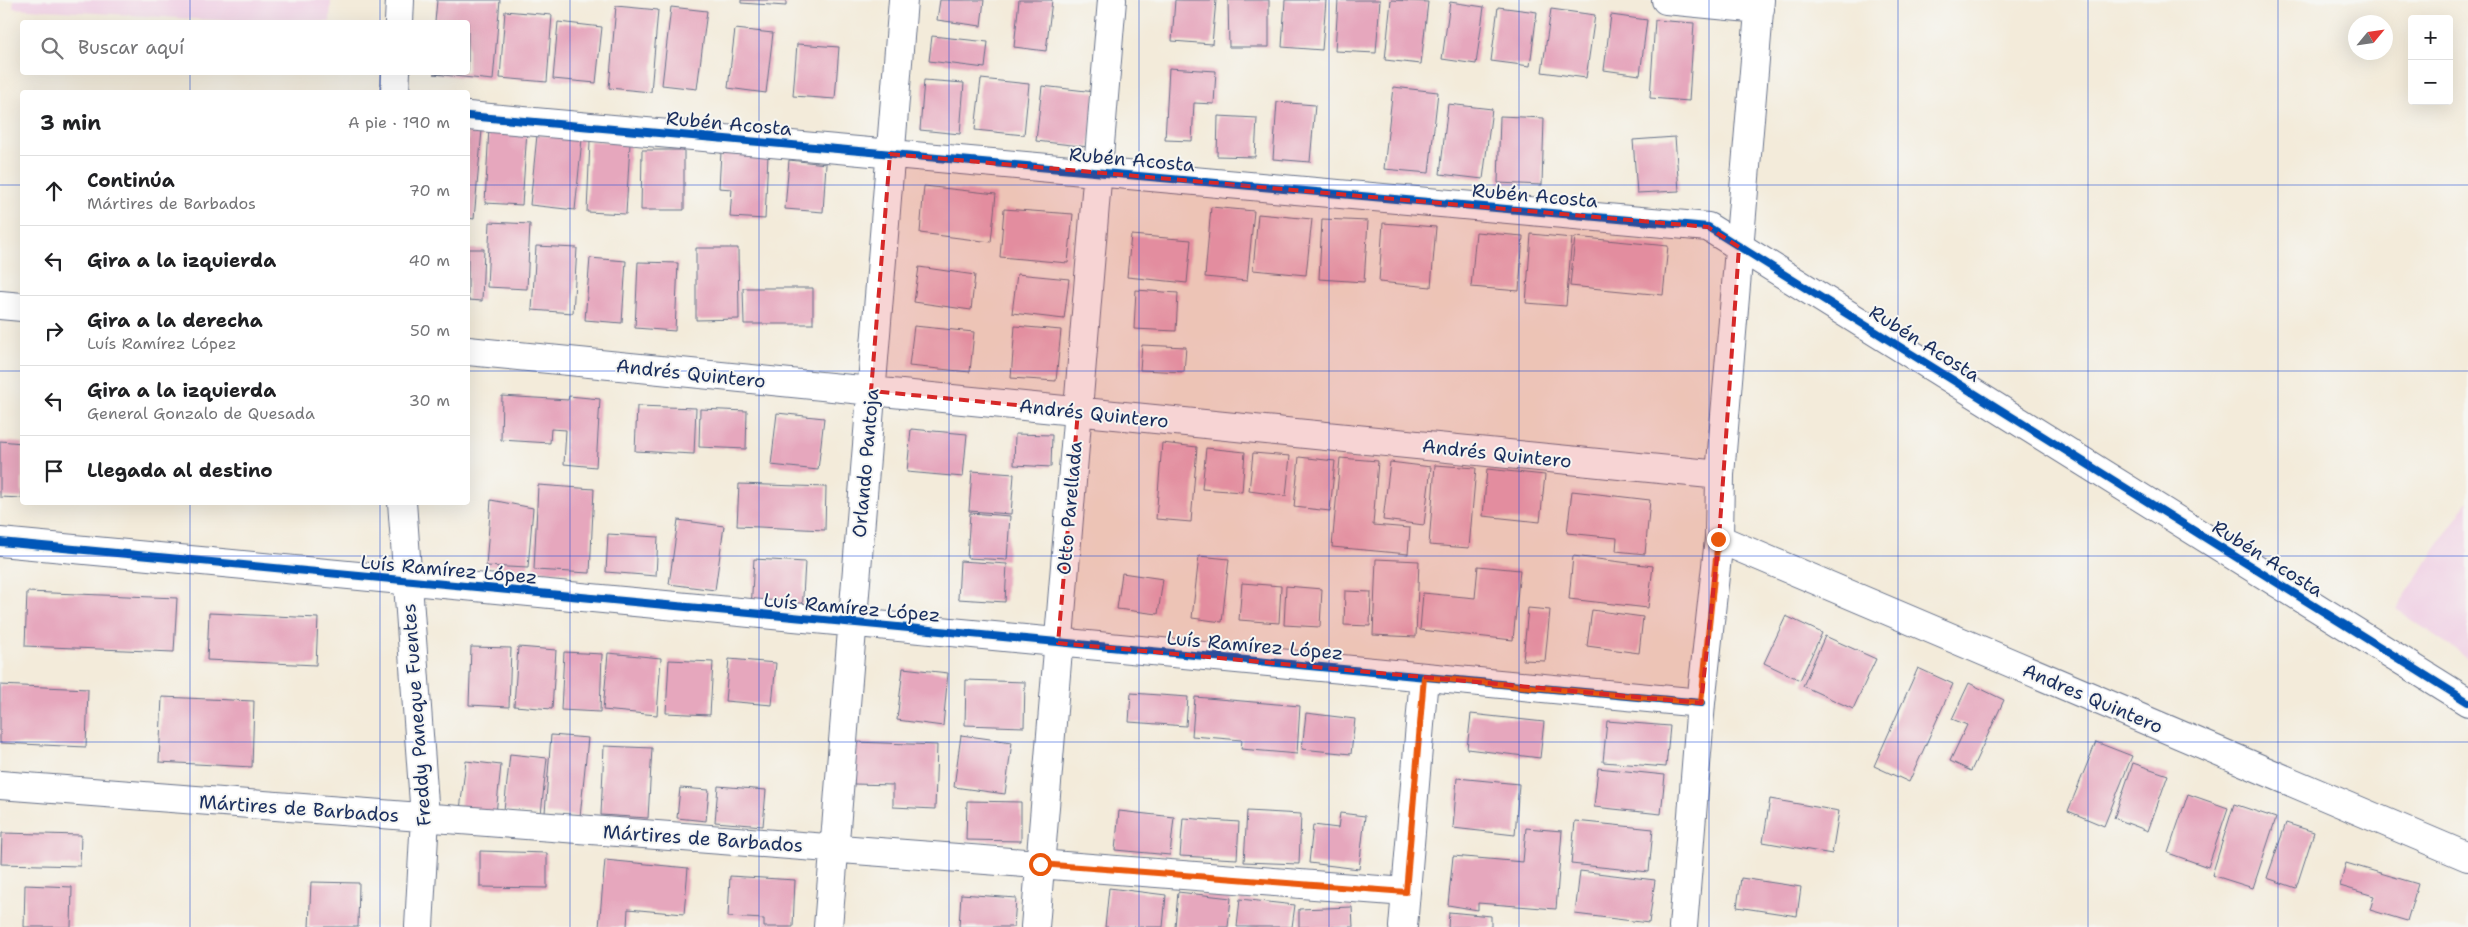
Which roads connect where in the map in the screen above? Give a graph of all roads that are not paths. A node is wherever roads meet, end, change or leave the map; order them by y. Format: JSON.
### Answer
{"nodes":[{"id":1,"x":400,"y":0,"type":"edge"},
{"id":2,"x":903,"y":0,"type":"edge"},
{"id":3,"x":1112,"y":0,"type":"edge"},
{"id":4,"x":1666,"y":0,"type":"edge"},
{"id":5,"x":1760,"y":4,"type":"edge"},
{"id":6,"x":399,"y":20,"type":"edge"},
{"id":7,"x":396,"y":75,"type":"edge"},
{"id":8,"x":396,"y":90,"type":"edge"},
{"id":9,"x":470,"y":116,"type":"edge"},
{"id":10,"x":890,"y":154,"type":"junction"},
{"id":11,"x":1097,"y":172,"type":"junction"},
{"id":12,"x":1739,"y":246,"type":"junction"},
{"id":13,"x":0,"y":305,"type":"edge"},
{"id":14,"x":20,"y":307,"type":"edge"},
{"id":15,"x":470,"y":351,"type":"edge"},
{"id":16,"x":871,"y":391,"type":"junction"},
{"id":17,"x":1078,"y":411,"type":"junction"},
{"id":18,"x":1720,"y":475,"type":"junction"},
{"id":19,"x":402,"y":505,"type":"edge"},
{"id":20,"x":1718,"y":539,"type":"junction"},
{"id":21,"x":0,"y":542,"type":"edge"},
{"id":22,"x":408,"y":581,"type":"junction"},
{"id":23,"x":852,"y":623,"type":"junction"},
{"id":24,"x":1058,"y":642,"type":"junction"},
{"id":25,"x":1424,"y":677,"type":"junction"},
{"id":26,"x":2468,"y":702,"type":"edge"},
{"id":27,"x":1701,"y":703,"type":"junction"},
{"id":28,"x":0,"y":785,"type":"edge"},
{"id":29,"x":425,"y":818,"type":"junction"},
{"id":30,"x":834,"y":848,"type":"junction"},
{"id":31,"x":2468,"y":857,"type":"edge"},
{"id":32,"x":1040,"y":864,"type":"junction"},
{"id":33,"x":1406,"y":892,"type":"junction"},
{"id":34,"x":419,"y":927,"type":"edge"},
{"id":35,"x":828,"y":927,"type":"edge"},
{"id":36,"x":1034,"y":927,"type":"edge"},
{"id":37,"x":1403,"y":927,"type":"edge"},
{"id":38,"x":1682,"y":927,"type":"edge"}],
"edges":[{"from":1,"to":6,"type":"street"},
{"from":2,"to":10,"type":"street","name":"Orlando Pantoja"},
{"from":3,"to":11,"type":"street","name":"Otto Parellada"},
{"from":4,"to":5,"type":"street"},
{"from":5,"to":12,"type":"street"},
{"from":7,"to":8,"type":"street"},
{"from":9,"to":10,"type":"street","name":"Rubén Acosta"},
{"from":10,"to":11,"type":"street","name":"Rubén Acosta"},
{"from":10,"to":16,"type":"street","name":"Orlando Pantoja"},
{"from":11,"to":12,"type":"street","name":"Rubén Acosta"},
{"from":11,"to":17,"type":"street","name":"Otto Parellada"},
{"from":12,"to":18,"type":"street"},
{"from":12,"to":26,"type":"street","name":"Rubén Acosta"},
{"from":13,"to":14,"type":"street"},
{"from":15,"to":16,"type":"street","name":"Andrés Quintero"},
{"from":16,"to":17,"type":"street","name":"Andrés Quintero"},
{"from":16,"to":23,"type":"street","name":"Orlando Pantoja"},
{"from":17,"to":18,"type":"street","name":"Andrés Quintero"},
{"from":17,"to":24,"type":"street","name":"Otto Parellada"},
{"from":18,"to":20,"type":"street"},
{"from":19,"to":22,"type":"street","name":"Freddy Paneque Fuentes"},
{"from":20,"to":27,"type":"street"},
{"from":20,"to":31,"type":"street","name":"Andres Quintero"},
{"from":21,"to":22,"type":"street","name":"Luís Ramírez López"},
{"from":22,"to":23,"type":"street","name":"Luís Ramírez López"},
{"from":22,"to":29,"type":"street","name":"Freddy Paneque Fuentes"},
{"from":23,"to":24,"type":"street","name":"Luís Ramírez López"},
{"from":23,"to":30,"type":"street","name":"Orlando Pantoja"},
{"from":24,"to":25,"type":"street","name":"Luís Ramírez López"},
{"from":24,"to":32,"type":"street","name":"Otto Parellada"},
{"from":25,"to":27,"type":"street","name":"Luís Ramírez López"},
{"from":25,"to":33,"type":"street"},
{"from":27,"to":38,"type":"street"},
{"from":28,"to":29,"type":"street","name":"Mártires de Barbados"},
{"from":29,"to":30,"type":"street","name":"Mártires de Barbados"},
{"from":29,"to":34,"type":"street","name":"Freddy Paneque Fuentes"},
{"from":30,"to":32,"type":"street","name":"Mártires de Barbados"},
{"from":30,"to":35,"type":"street","name":"Orlando Pantoja"},
{"from":32,"to":33,"type":"street","name":"Mártires de Barbados"},
{"from":32,"to":36,"type":"street","name":"Otto Parellada"},
{"from":33,"to":37,"type":"street"}]}
